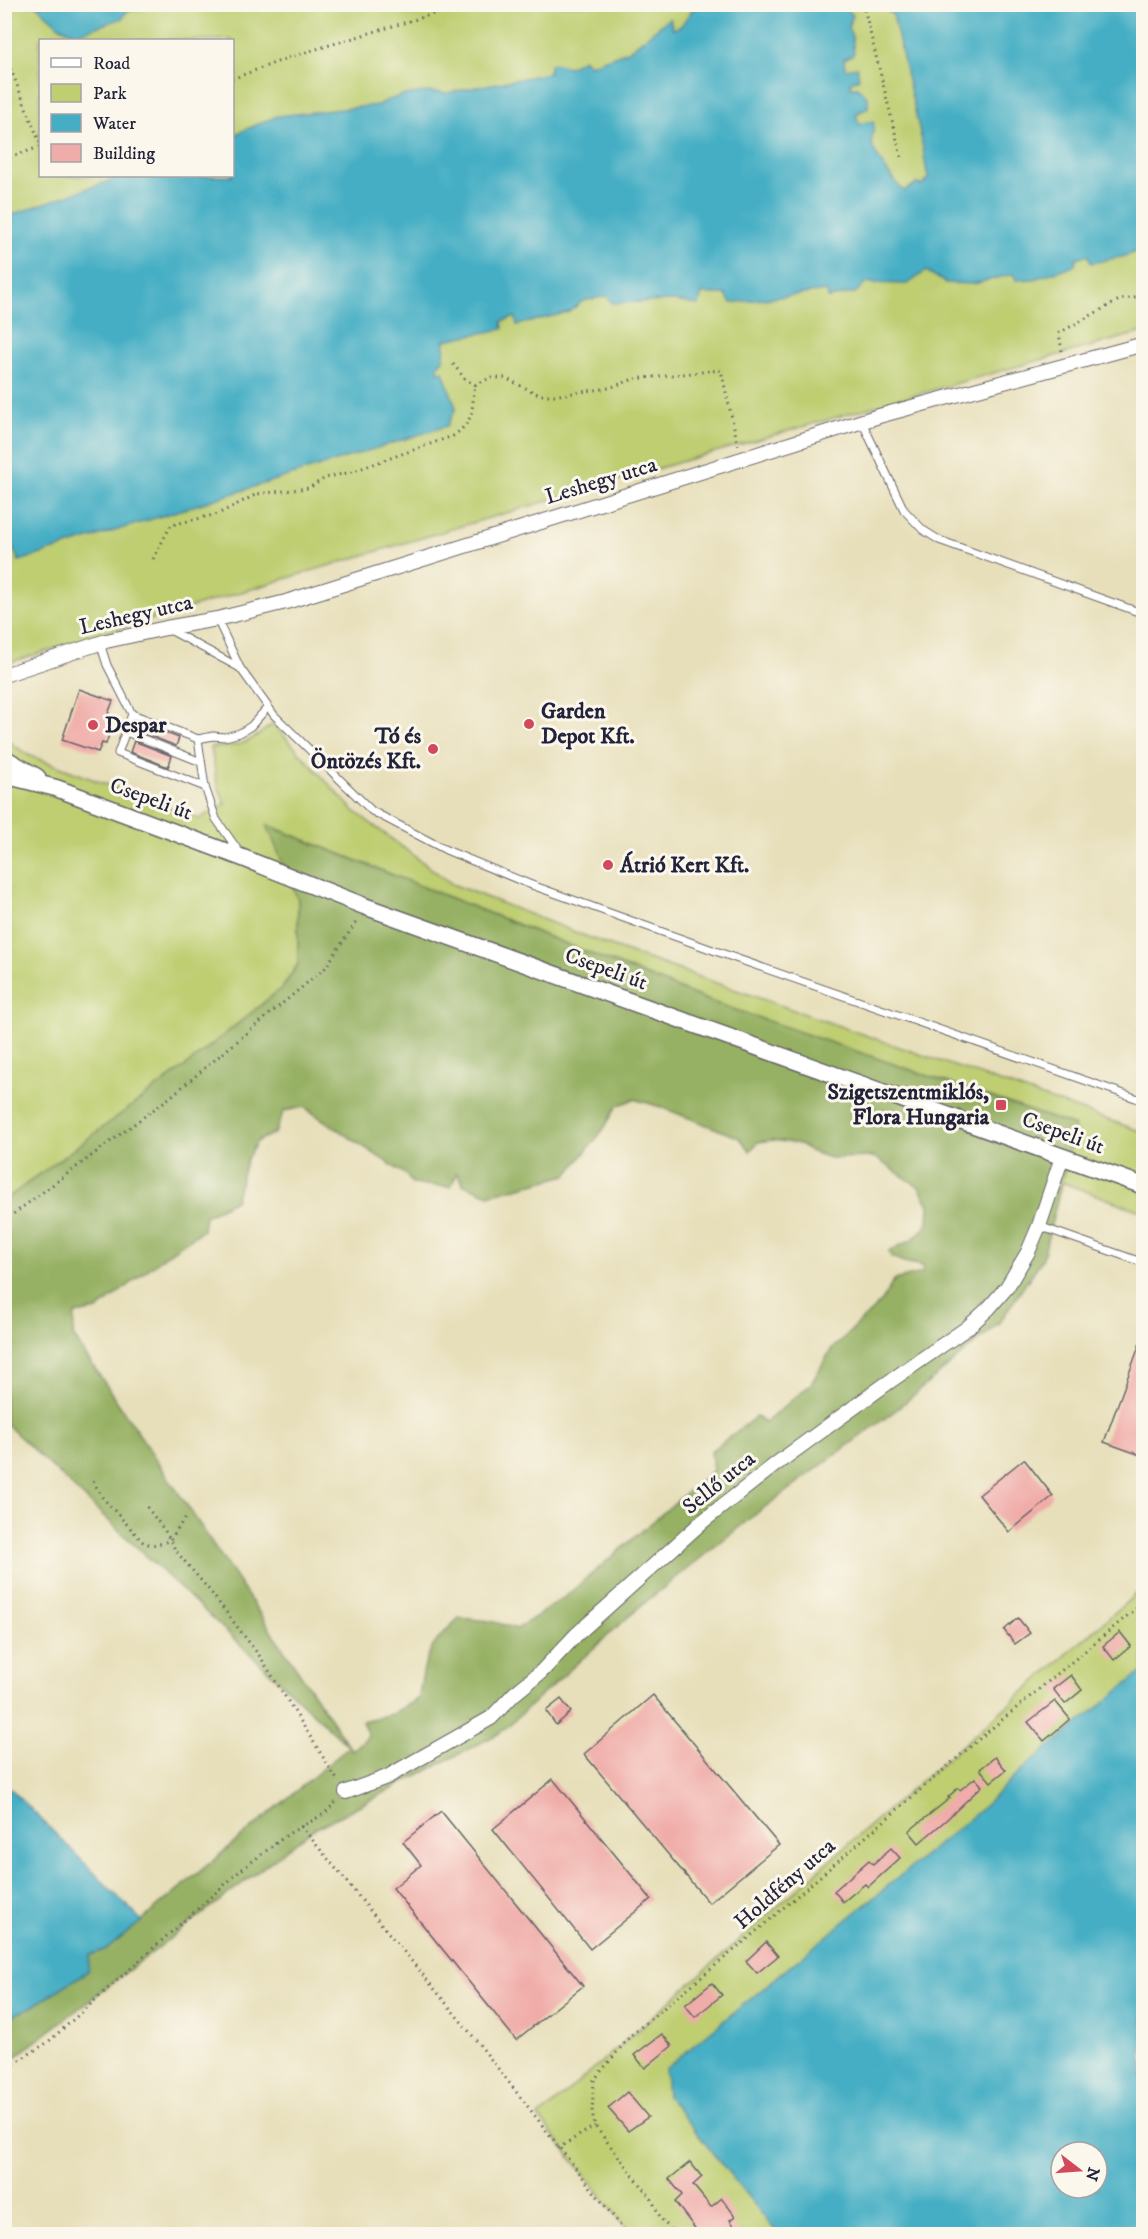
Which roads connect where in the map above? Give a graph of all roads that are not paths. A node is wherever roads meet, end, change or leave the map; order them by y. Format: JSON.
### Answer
{"nodes":[{"id":1,"x":1143,"y":344,"type":"edge"},
{"id":2,"x":862,"y":422,"type":"junction"},
{"id":3,"x":1143,"y":614,"type":"edge"},
{"id":4,"x":217,"y":619,"type":"junction"},
{"id":5,"x":166,"y":628,"type":"junction"},
{"id":6,"x":100,"y":643,"type":"junction"},
{"id":7,"x":69,"y":652,"type":"junction"},
{"id":8,"x":240,"y":668,"type":"junction"},
{"id":9,"x":4,"y":675,"type":"edge"},
{"id":10,"x":4,"y":683,"type":"edge"},
{"id":11,"x":268,"y":707,"type":"junction"},
{"id":12,"x":132,"y":714,"type":"junction"},
{"id":13,"x":126,"y":732,"type":"junction"},
{"id":14,"x":198,"y":739,"type":"junction"},
{"id":15,"x":4,"y":758,"type":"edge"},
{"id":16,"x":201,"y":762,"type":"junction"},
{"id":17,"x":4,"y":775,"type":"edge"},
{"id":18,"x":205,"y":787,"type":"junction"},
{"id":19,"x":56,"y":788,"type":"junction"},
{"id":20,"x":243,"y":858,"type":"junction"},
{"id":21,"x":1143,"y":1101,"type":"edge"},
{"id":22,"x":1062,"y":1157,"type":"junction"},
{"id":23,"x":1143,"y":1186,"type":"edge"},
{"id":24,"x":1039,"y":1226,"type":"junction"},
{"id":25,"x":1143,"y":1263,"type":"edge"},
{"id":26,"x":346,"y":1792,"type":"road end"}],
"edges":[{"from":1,"to":2,"type":"street","name":"Leshegy utca"},
{"from":2,"to":3,"type":"lane"},
{"from":2,"to":4,"type":"street","name":"Leshegy utca"},
{"from":4,"to":5,"type":"street","name":"Leshegy utca"},
{"from":4,"to":8,"type":"lane"},
{"from":5,"to":6,"type":"street","name":"Leshegy utca"},
{"from":5,"to":8,"type":"lane"},
{"from":6,"to":7,"type":"street","name":"Leshegy utca"},
{"from":6,"to":12,"type":"lane"},
{"from":7,"to":9,"type":"street","name":"Leshegy utca"},
{"from":7,"to":10,"type":"street","name":"Leshegy utca"},
{"from":8,"to":11,"type":"lane"},
{"from":11,"to":14,"type":"lane"},
{"from":11,"to":21,"type":"lane"},
{"from":12,"to":13,"type":"lane"},
{"from":12,"to":14,"type":"lane"},
{"from":13,"to":16,"type":"lane"},
{"from":13,"to":18,"type":"lane"},
{"from":14,"to":16,"type":"lane"},
{"from":15,"to":19,"type":"street","name":"Csepeli út"},
{"from":16,"to":18,"type":"lane"},
{"from":17,"to":19,"type":"street","name":"Csepeli út"},
{"from":18,"to":20,"type":"lane"},
{"from":19,"to":20,"type":"street","name":"Csepeli út"},
{"from":20,"to":22,"type":"street","name":"Csepeli út"},
{"from":22,"to":23,"type":"street","name":"Csepeli út"},
{"from":22,"to":24,"type":"street","name":"Sellő utca"},
{"from":24,"to":25,"type":"lane"},
{"from":24,"to":26,"type":"street","name":"Sellő utca"}]}
